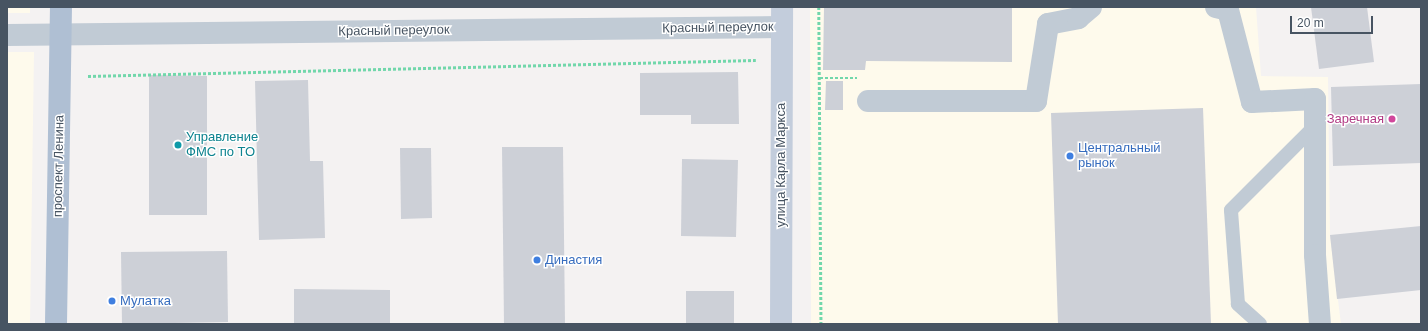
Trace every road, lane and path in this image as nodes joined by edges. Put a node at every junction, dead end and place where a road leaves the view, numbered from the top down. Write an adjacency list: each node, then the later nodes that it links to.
1 (61, 7): 7 (main road, проспект Ленина)
2 (819, 7): 14 (path)
3 (1091, 7): 10 (street)
4 (1216, 7): 11 (street)
5 (782, 17): 7 (street, Красный переулок); 13 (street, улица Карла Маркса)
6 (7, 35): 7 (street, Красный переулок)
7 (61, 35): 12 (main road, проспект Ленина)
8 (756, 59): 9 (path)
9 (88, 76)
10 (868, 101)
11 (1316, 124): 15 (lane); 16 (street)
12 (56, 324)
13 (781, 324)
14 (821, 324)
15 (1260, 324)
16 (1320, 324)

